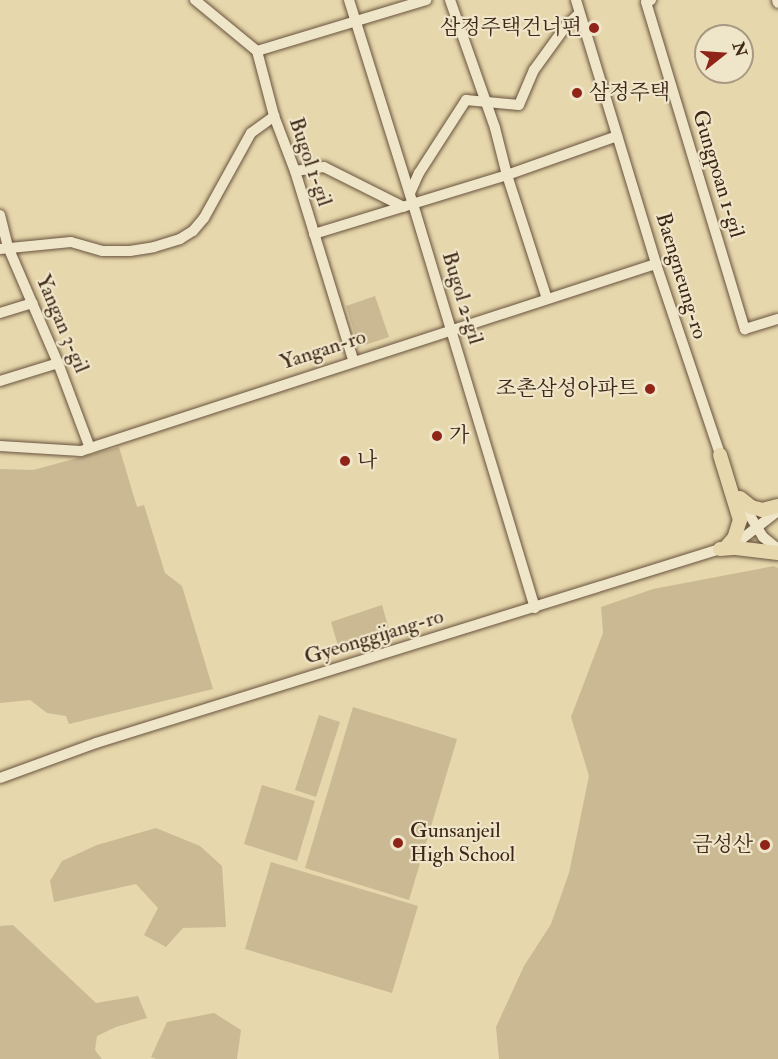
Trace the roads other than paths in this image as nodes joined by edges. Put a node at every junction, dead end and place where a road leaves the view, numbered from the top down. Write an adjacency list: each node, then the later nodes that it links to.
1 (195, 0): 9 (street)
2 (349, 0): 8 (street, Bugol 2-gil)
3 (426, 0): 8 (street)
4 (450, 0): 10 (street)
5 (576, 0): 7 (street, Baengneung-ro)
6 (651, 0): 23 (street, Gungpoan 1-gil)
7 (579, 14): 10 (street); 12 (street, Baengneung-ro)
8 (356, 22): 9 (street); 15 (street, Bugol 2-gil)
9 (257, 51): 11 (street, Bugol 1-gil)
10 (486, 103): 14 (street); 15 (street)
11 (274, 116): 13 (street, Bugol 1-gil); 18 (street)
12 (617, 136): 14 (street); 19 (street, Baengneung-ro)
13 (295, 171): 15 (street); 17 (street, Bugol 1-gil)
14 (507, 175): 15 (street); 20 (street)
15 (409, 201): 17 (street); 24 (street, Bugol 2-gil)
16 (0, 215): 18 (street, Yangan 3-gil)
17 (314, 234): 25 (street, Bugol 1-gil)
18 (4, 248): 21 (street, Yangan 3-gil)
19 (656, 264): 20 (street, Yangan-ro); 30 (street, Baengneung-ro)
20 (546, 300): 24 (street, Yangan-ro)
21 (32, 303): 22 (street); 26 (street, Yangan 3-gil)
22 (0, 314)
23 (778, 319)
24 (451, 330): 25 (street, Yangan-ro); 37 (street, Bugol 2-gil)
25 (353, 360): 29 (street, Yangan-ro)
26 (58, 363): 27 (street); 29 (street, Yangan 3-gil)
27 (0, 381)
28 (0, 446): 29 (street, Yangan-ro)
29 (90, 448)
30 (720, 455): 31 (street, Baengneung-ro); 35 (main road)
31 (740, 498): 32 (main road); 34 (street, Baengneung-ro)
32 (778, 506)
33 (778, 511): 34 (street, Gyeonggijang-ro)
34 (758, 528): 35 (street, Gyeonggijang-ro); 36 (street, Baengneung-ro)
35 (724, 548): 36 (main road); 37 (street, Gyeonggijang-ro)
36 (778, 551)
37 (534, 608): 38 (street, Gyeonggijang-ro)
38 (0, 778)

